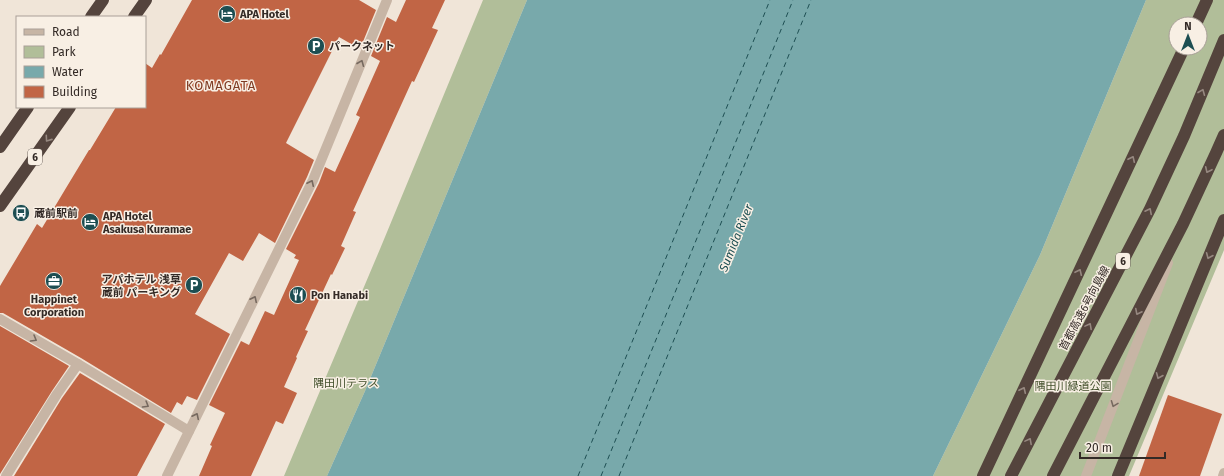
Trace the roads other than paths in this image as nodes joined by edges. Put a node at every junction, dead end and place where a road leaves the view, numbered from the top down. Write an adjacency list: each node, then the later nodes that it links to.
1 (103, 0): 5 (highway)
2 (146, 0): 6 (highway)
3 (387, 0): 19 (street, one-way to 3)
4 (1207, 0): 7 (highway)
5 (92, 16)
6 (135, 16)
7 (1200, 16)
8 (1224, 40): 24 (highway, 首都高速6号向島線 / 6, one-way to 8)
9 (1180, 56): 23 (highway, one-way to 9)
10 (27, 108): 13 (highway)
11 (69, 108): 14 (highway, 6, one-way to 14)
12 (1224, 134): 16 (highway, one-way to 16)
13 (0, 147)
14 (0, 206)
15 (1224, 220): 27 (highway, one-way to 27)
16 (1183, 224): 25 (highway, one-way to 25); 26 (street, one-way to 26)
17 (0, 319): 18 (street, one-way to 18)
18 (78, 364): 19 (street, one-way to 19); 21 (street)
19 (189, 431): 22 (street)
20 (1224, 473): 28 (street)
21 (6, 476)
22 (167, 476)
23 (983, 476)
24 (1011, 476)
25 (1053, 476)
26 (1086, 476)
27 (1118, 476)
28 (1223, 476)

